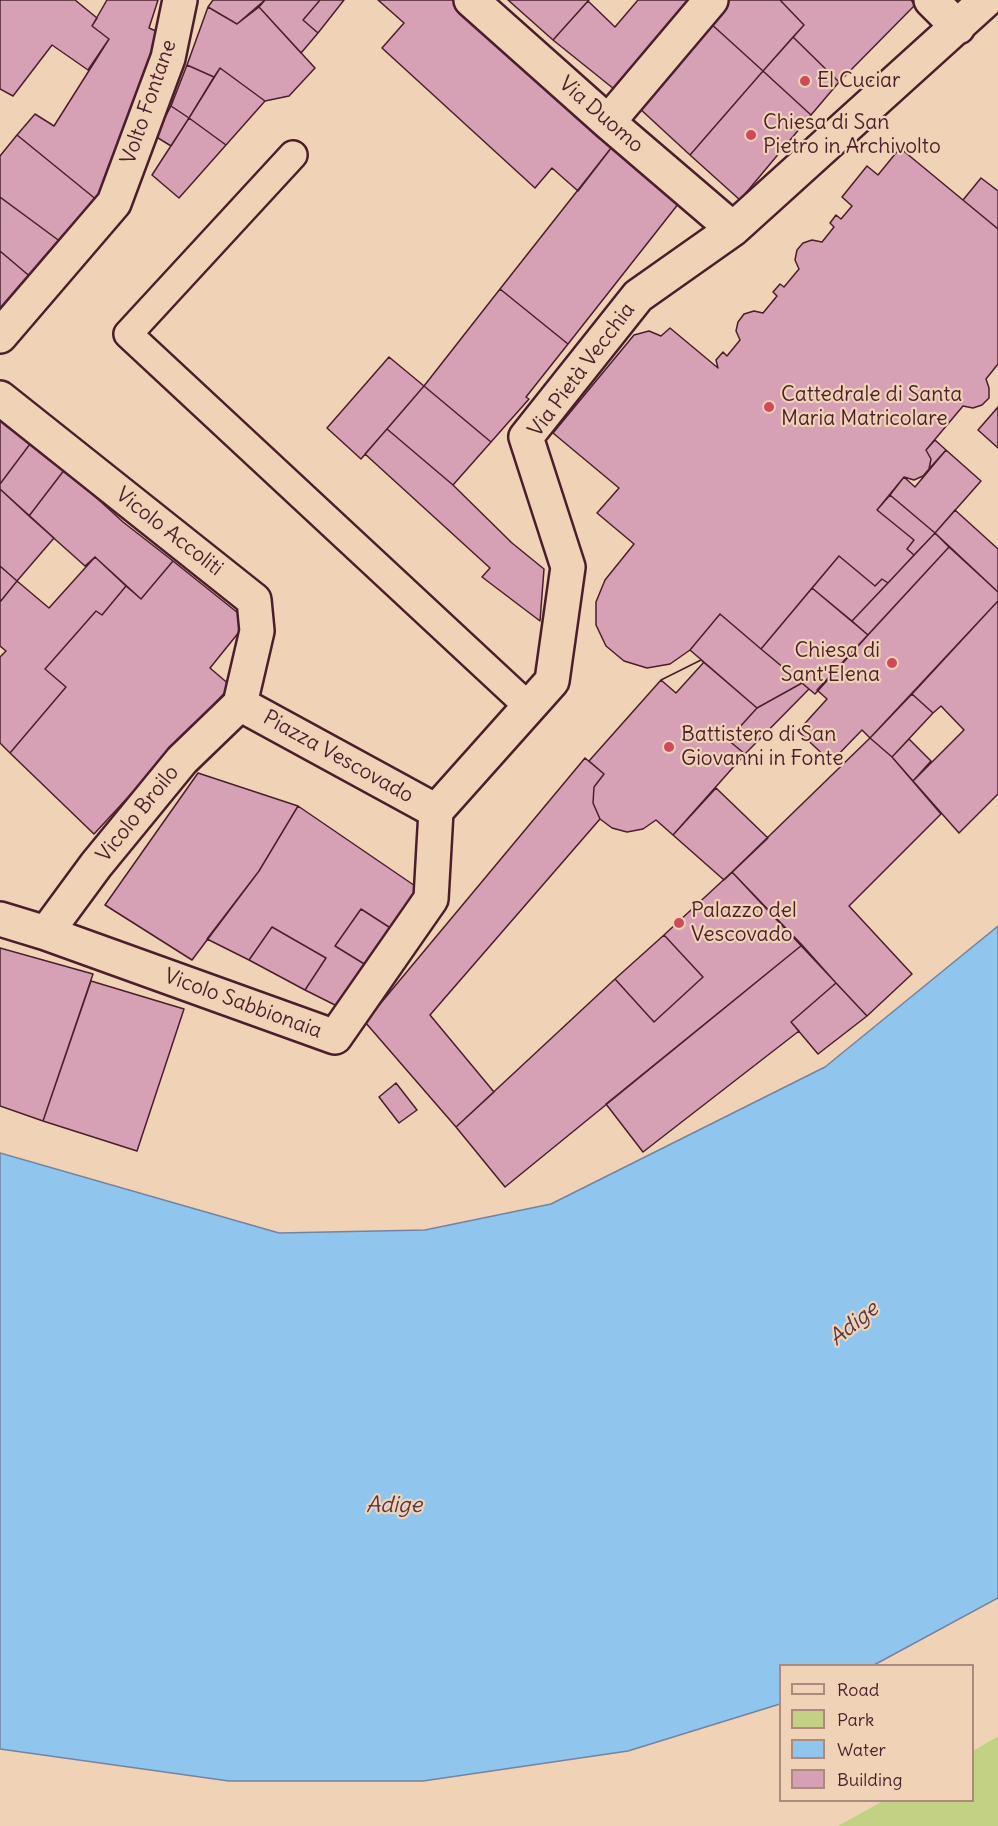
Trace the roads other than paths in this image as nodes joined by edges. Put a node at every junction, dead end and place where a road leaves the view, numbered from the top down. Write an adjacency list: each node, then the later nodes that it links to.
1 (180, 0): 10 (street, Volto Fontane)
2 (471, 0): 7 (street, Via Duomo)
3 (711, 0): 7 (street)
4 (931, 0): 6 (street)
5 (986, 0): 6 (street, Via Pietà Vecchia)
6 (958, 27): 9 (street, Via Pietà Vecchia)
7 (608, 122): 9 (street, Via Duomo)
8 (293, 155): 13 (lane)
9 (733, 229): 13 (street, Via Pietà Vecchia)
10 (0, 336)
11 (0, 398): 12 (street, Vicolo Accoliti)
12 (240, 704): 14 (street, Piazza Vescovado); 16 (street, Vicolo Broilo)
13 (529, 707): 14 (street, Via Pietà Vecchia)
14 (436, 811): 16 (street, Vicolo Sabbionaia)
15 (0, 919): 16 (street)
16 (46, 933)

